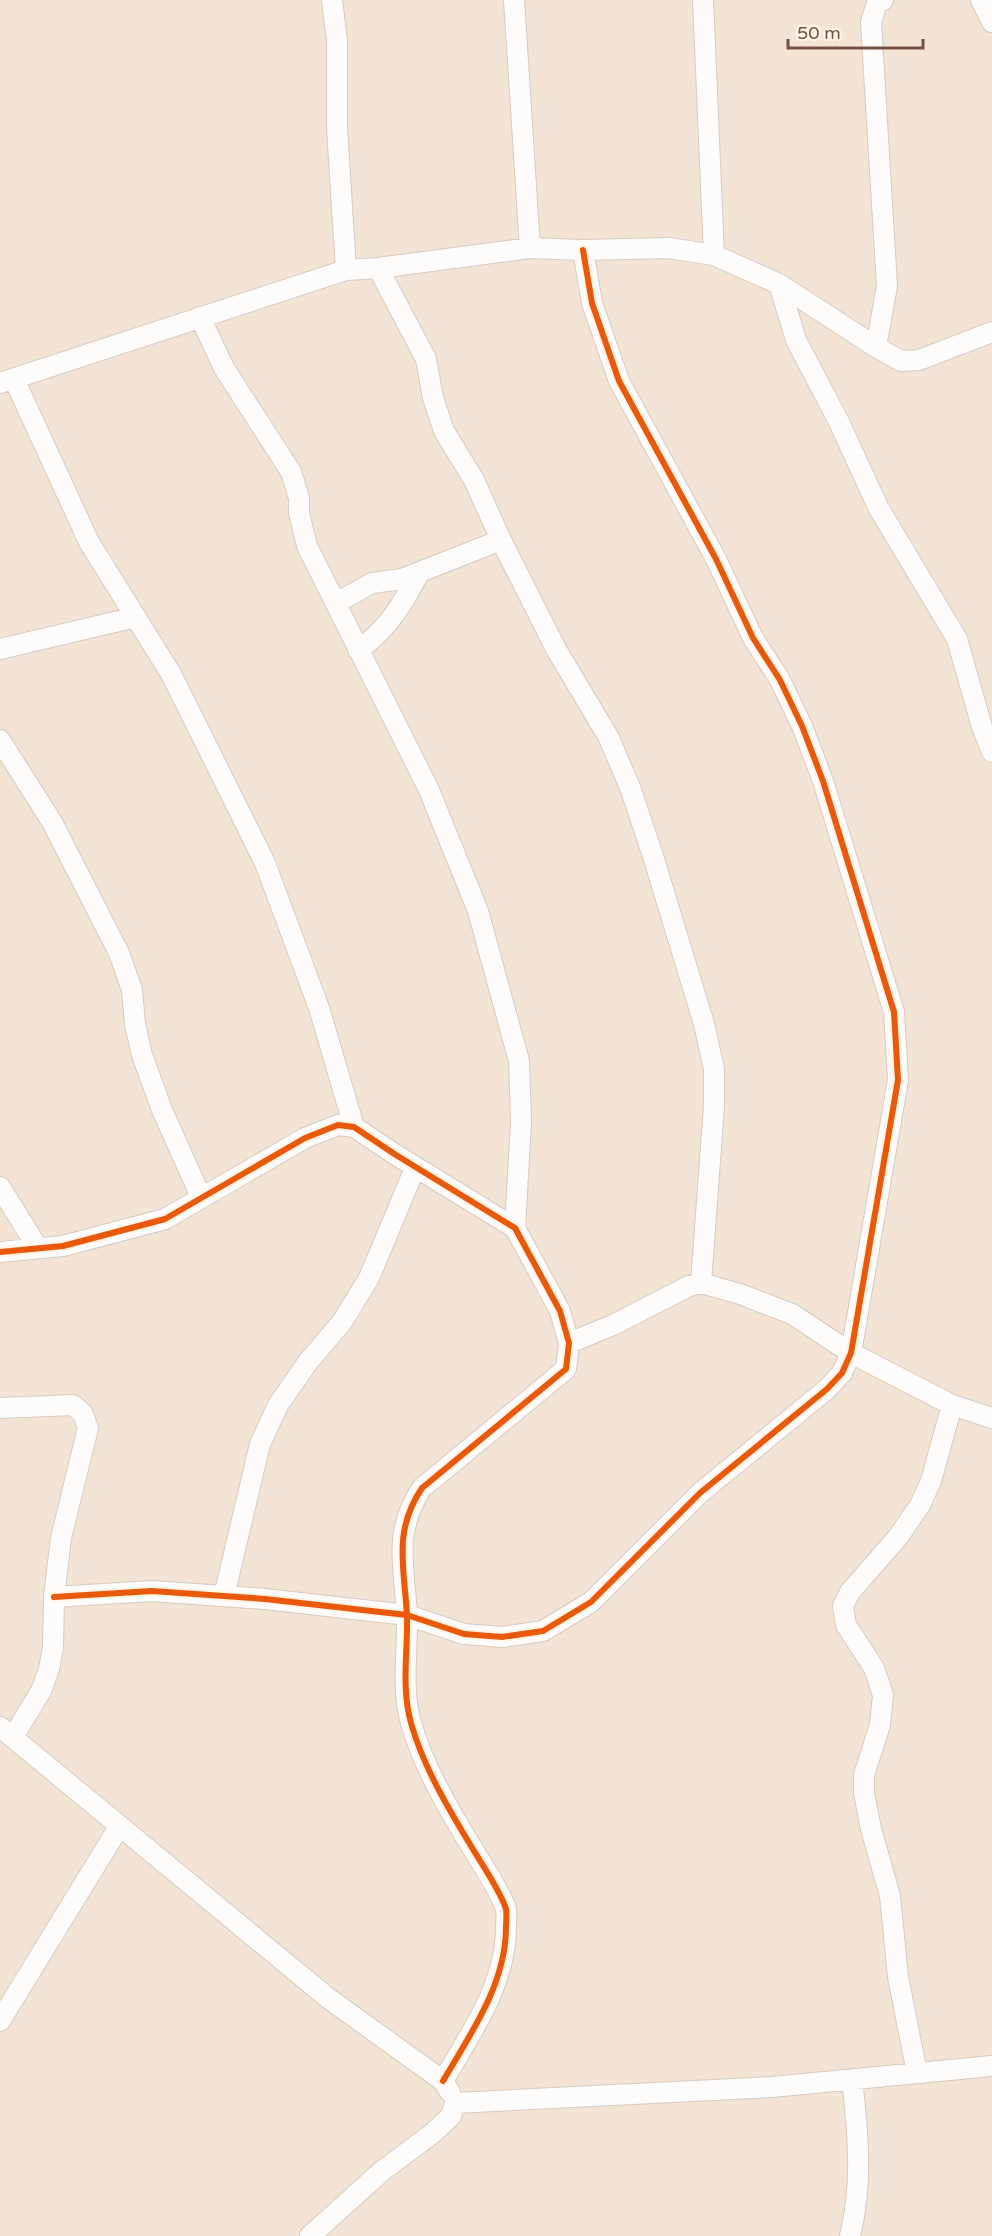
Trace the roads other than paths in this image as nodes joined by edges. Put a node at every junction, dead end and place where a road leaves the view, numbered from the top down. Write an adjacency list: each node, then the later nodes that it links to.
1 (332, 0): 11 (street)
2 (514, 0): 7 (street)
3 (703, 0): 9 (street)
4 (883, 0): 15 (street)
5 (981, 0): 6 (street)
6 (992, 22)
7 (530, 248): 8 (street); 10 (street)
8 (583, 250): 9 (street); 34 (street)
9 (714, 255): 12 (street)
10 (378, 268): 11 (street); 17 (street)
11 (346, 270): 13 (street)
12 (778, 284): 15 (street); 24 (street)
13 (200, 317): 16 (street); 19 (street)
14 (992, 332): 15 (street)
15 (876, 347)
16 (7, 381): 20 (street)
17 (501, 540): 18 (street); 32 (street)
18 (419, 573): 19 (street); 22 (street)
19 (336, 603): 22 (street)
20 (136, 616): 21 (street); 25 (street)
21 (0, 649)
22 (358, 650): 29 (street)
23 (0, 740): 28 (street)
24 (992, 752)
25 (354, 1127): 26 (street); 28 (street)
26 (416, 1168): 29 (street); 38 (street)
27 (0, 1187): 30 (street)
28 (201, 1197): 30 (street)
29 (514, 1228): 33 (street)
30 (38, 1248): 31 (street)
31 (0, 1252)
32 (701, 1283): 33 (street); 34 (street)
33 (570, 1342): 40 (street)
34 (850, 1353): 35 (street); 40 (street)
35 (952, 1405): 37 (street); 45 (street)
36 (0, 1408): 39 (street)
37 (992, 1418)
38 (224, 1596): 39 (street); 40 (street)
39 (54, 1597): 41 (street)
40 (407, 1616): 47 (street)
41 (6, 1732): 42 (street)
42 (119, 1827): 43 (street); 47 (street)
43 (0, 2021)
44 (992, 2066): 45 (street)
45 (916, 2073): 46 (street)
46 (852, 2079): 48 (street); 50 (street)
47 (443, 2081): 48 (street)
48 (455, 2103): 49 (street)
49 (310, 2236)
50 (850, 2236)

